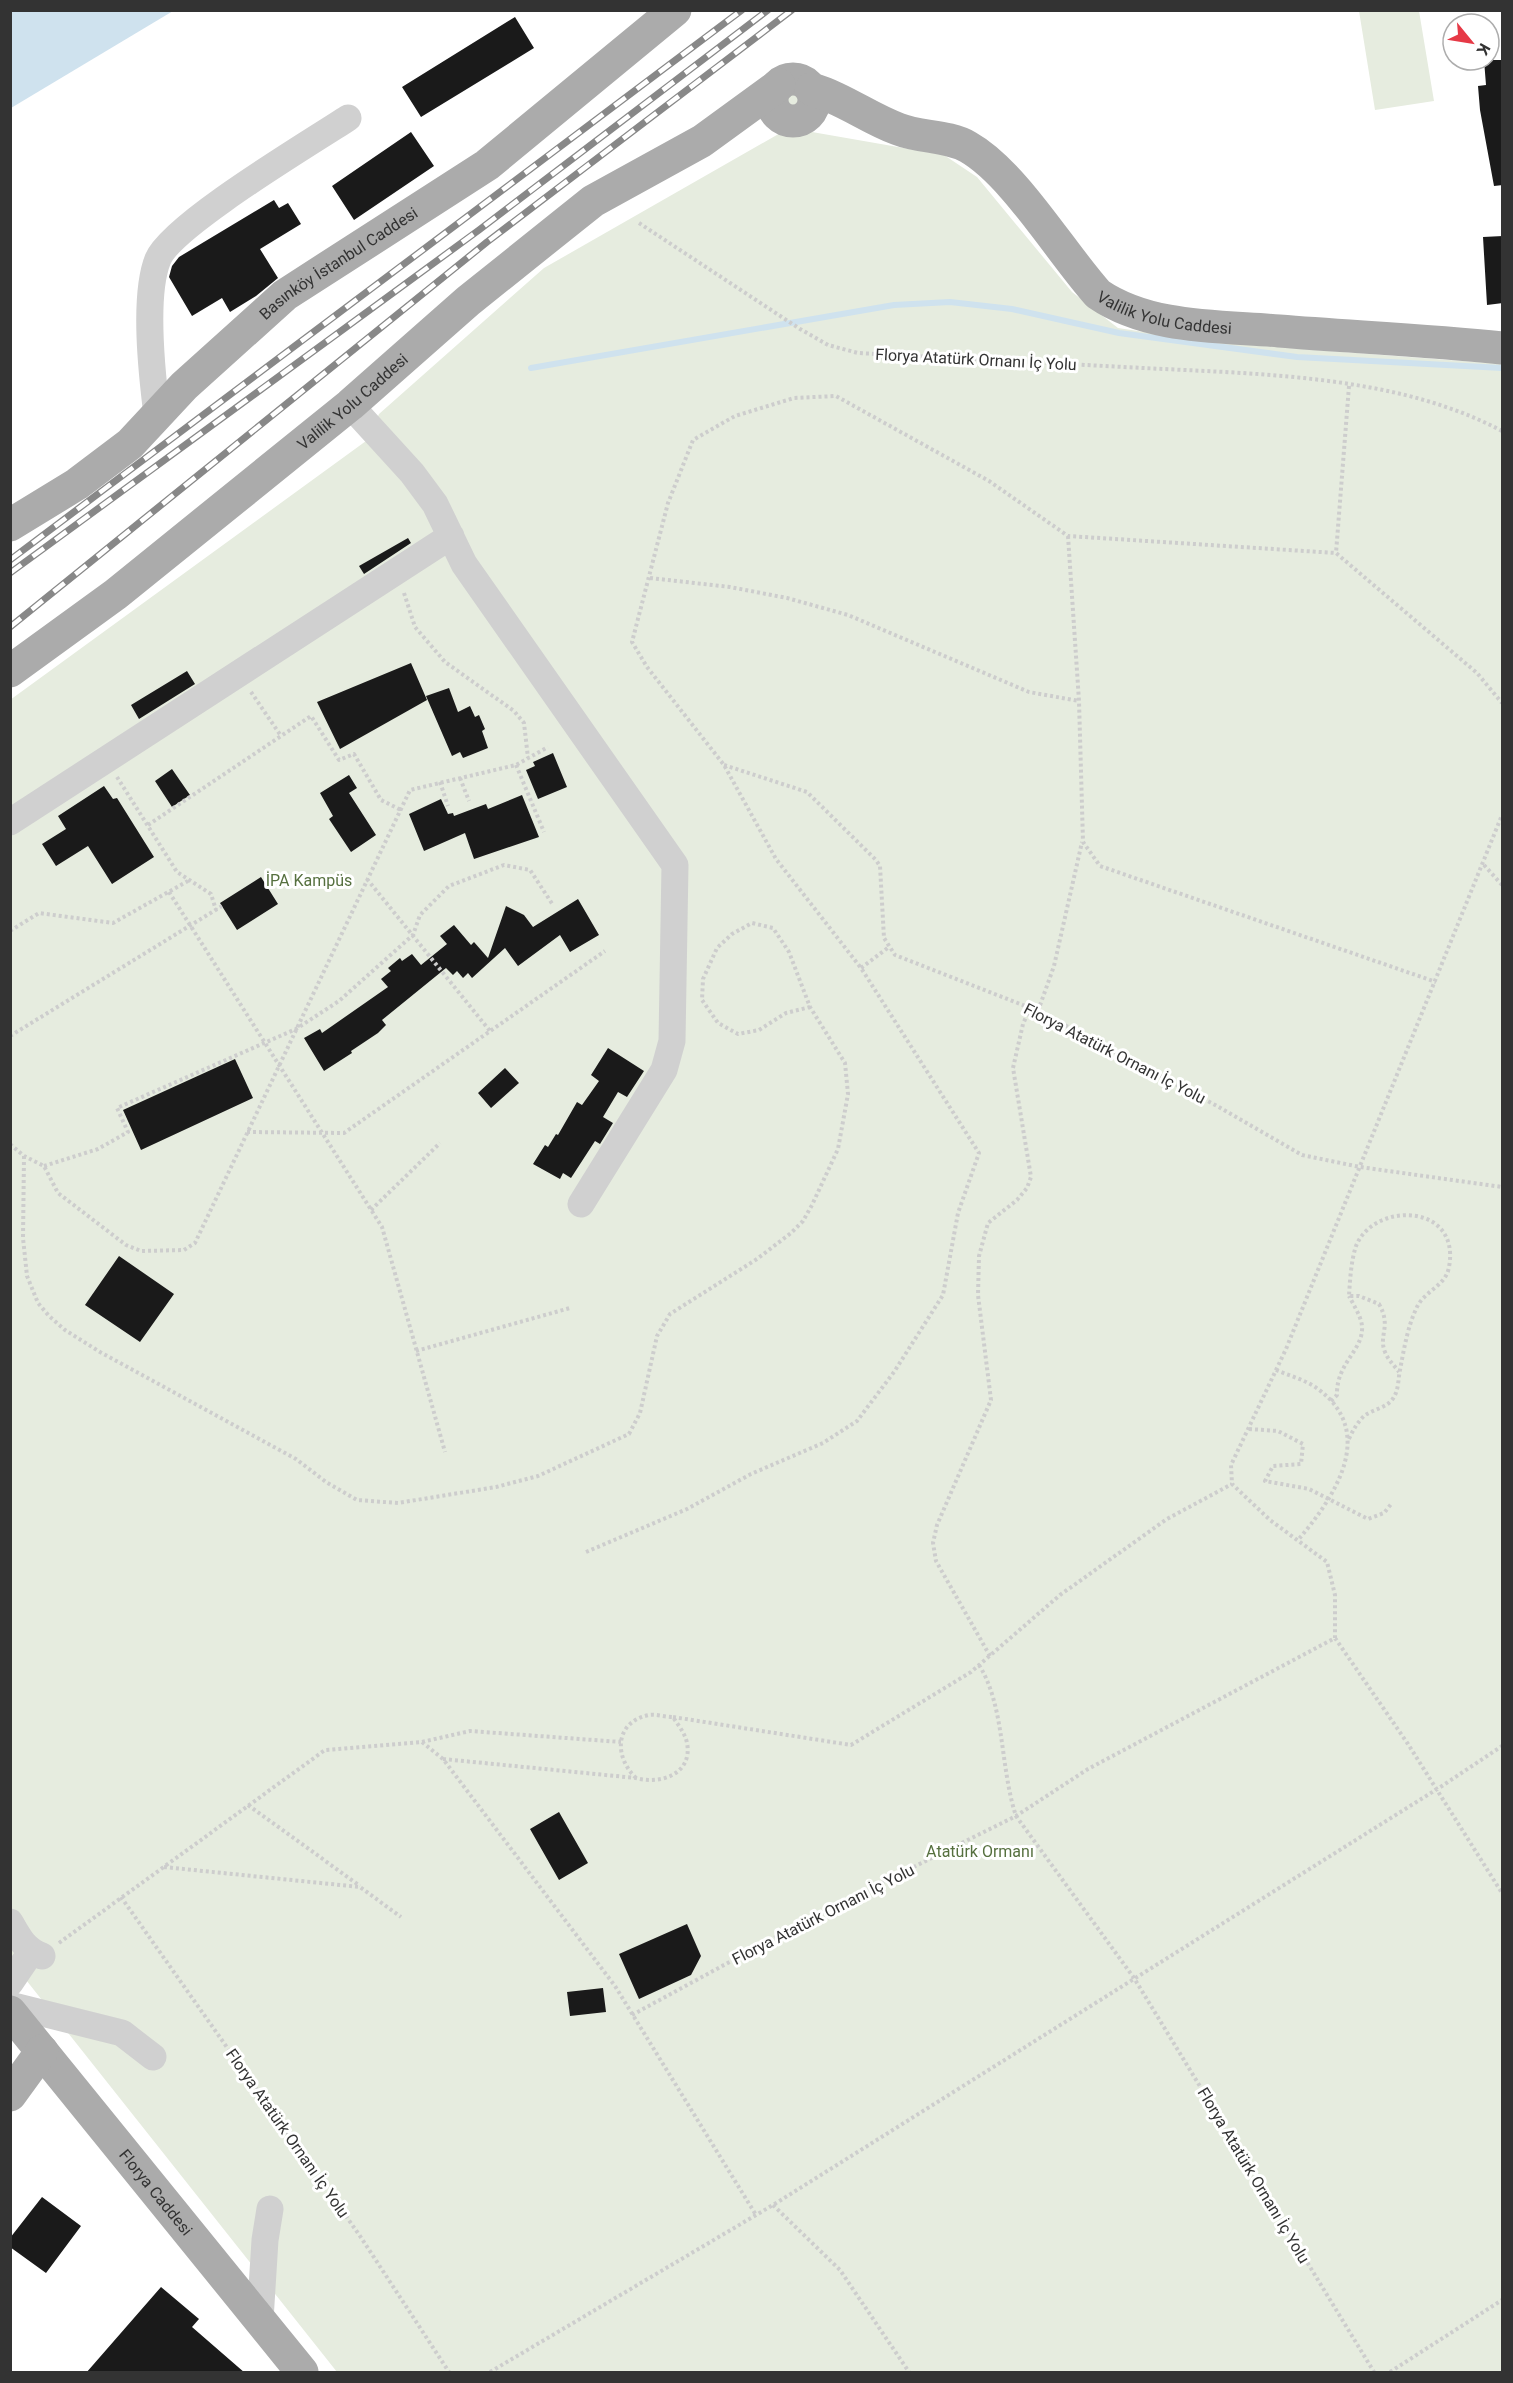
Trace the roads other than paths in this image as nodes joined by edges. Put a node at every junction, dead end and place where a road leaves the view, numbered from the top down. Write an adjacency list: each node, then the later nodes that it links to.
1 (675, 10): 7 (main road, Basınköy İstanbul Caddesi)
2 (799, 109): 4 (main road, Valilik Yolu Caddesi); 4 (main road); 5 (main road, Valilik Yolu Caddesi)
3 (348, 118): 7 (street)
4 (702, 141): 6 (main road, Valilik Yolu Caddesi)
5 (1503, 348)
6 (350, 405): 9 (street); 10 (main road, Valilik Yolu Caddesi)
7 (157, 415): 8 (main road, Basınköy İstanbul Caddesi)
8 (10, 525)
9 (451, 536): 11 (street); 12 (street)
10 (10, 671)
11 (10, 822)
12 (581, 1204)
13 (10, 1922): 14 (street)
14 (10, 1983)
15 (10, 2005): 18 (street)
16 (10, 2012): 17 (main road, Florya Caddesi)
17 (42, 2051): 19 (main road); 21 (main road, Florya Caddesi)
18 (153, 2057)
19 (11, 2099)
20 (270, 2209): 21 (street)
21 (260, 2320): 22 (main road, Florya Caddesi)
22 (302, 2373)

